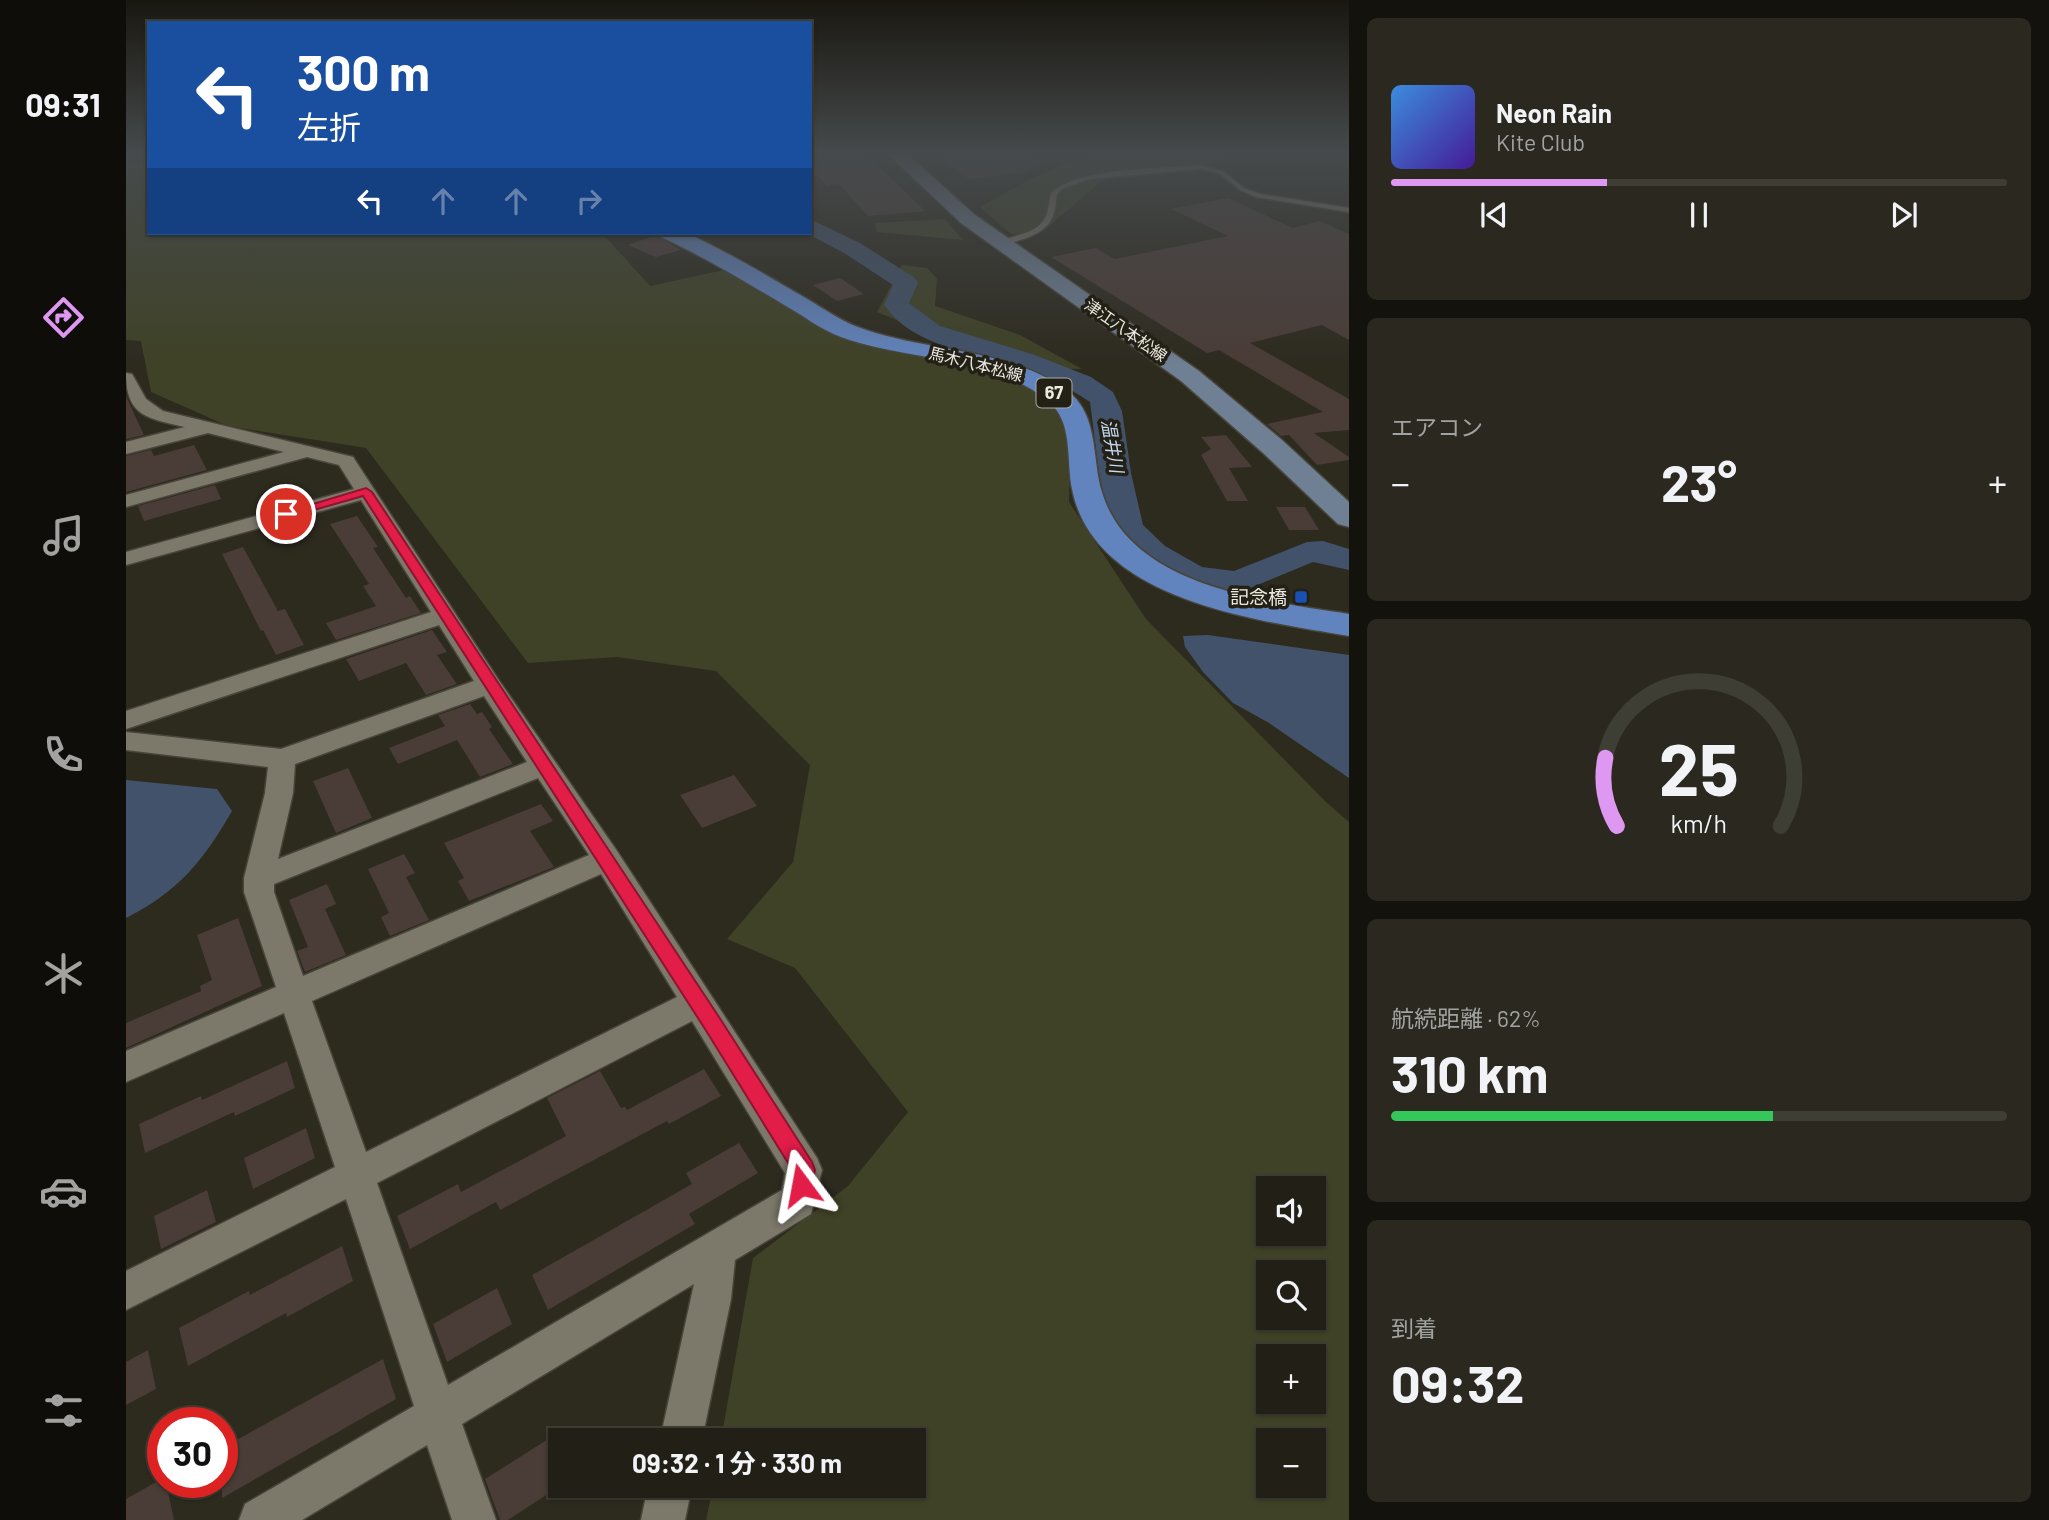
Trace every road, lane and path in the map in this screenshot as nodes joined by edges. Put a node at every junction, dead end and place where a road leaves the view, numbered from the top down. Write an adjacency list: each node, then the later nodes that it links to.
1 (973, 223): 4 (main road, 津江八本松線)
2 (1046, 223): 4 (lane)
3 (673, 235): 14 (main road, 馬木八本松線 / 67)
4 (1000, 243): 11 (main road, 津江八本松線)
5 (130, 395): 6 (street)
6 (207, 427): 7 (street); 8 (street)
7 (126, 448)
8 (306, 452): 9 (street); 10 (street)
9 (366, 492): 12 (street); 13 (street)
10 (126, 501)
11 (1349, 518)
12 (126, 559)
13 (445, 615): 15 (street); 16 (street)
14 (1349, 625)
15 (489, 685): 18 (street); 19 (street)
16 (126, 720)
17 (126, 741): 18 (street)
18 (282, 759): 21 (street)
19 (542, 766): 20 (street); 21 (street)
20 (607, 859): 22 (street); 23 (street)
21 (259, 878): 22 (street)
22 (294, 994): 24 (street); 25 (street)
23 (699, 1002): 25 (street); 26 (street)
24 (126, 1067)
25 (355, 1175): 27 (street); 28 (street)
26 (717, 1250): 28 (street); 29 (street)
27 (126, 1291)
28 (437, 1413): 31 (street); 32 (street)
29 (684, 1428)
30 (668, 1498): 33 (street)
31 (261, 1520)
32 (474, 1520)
33 (663, 1520)

